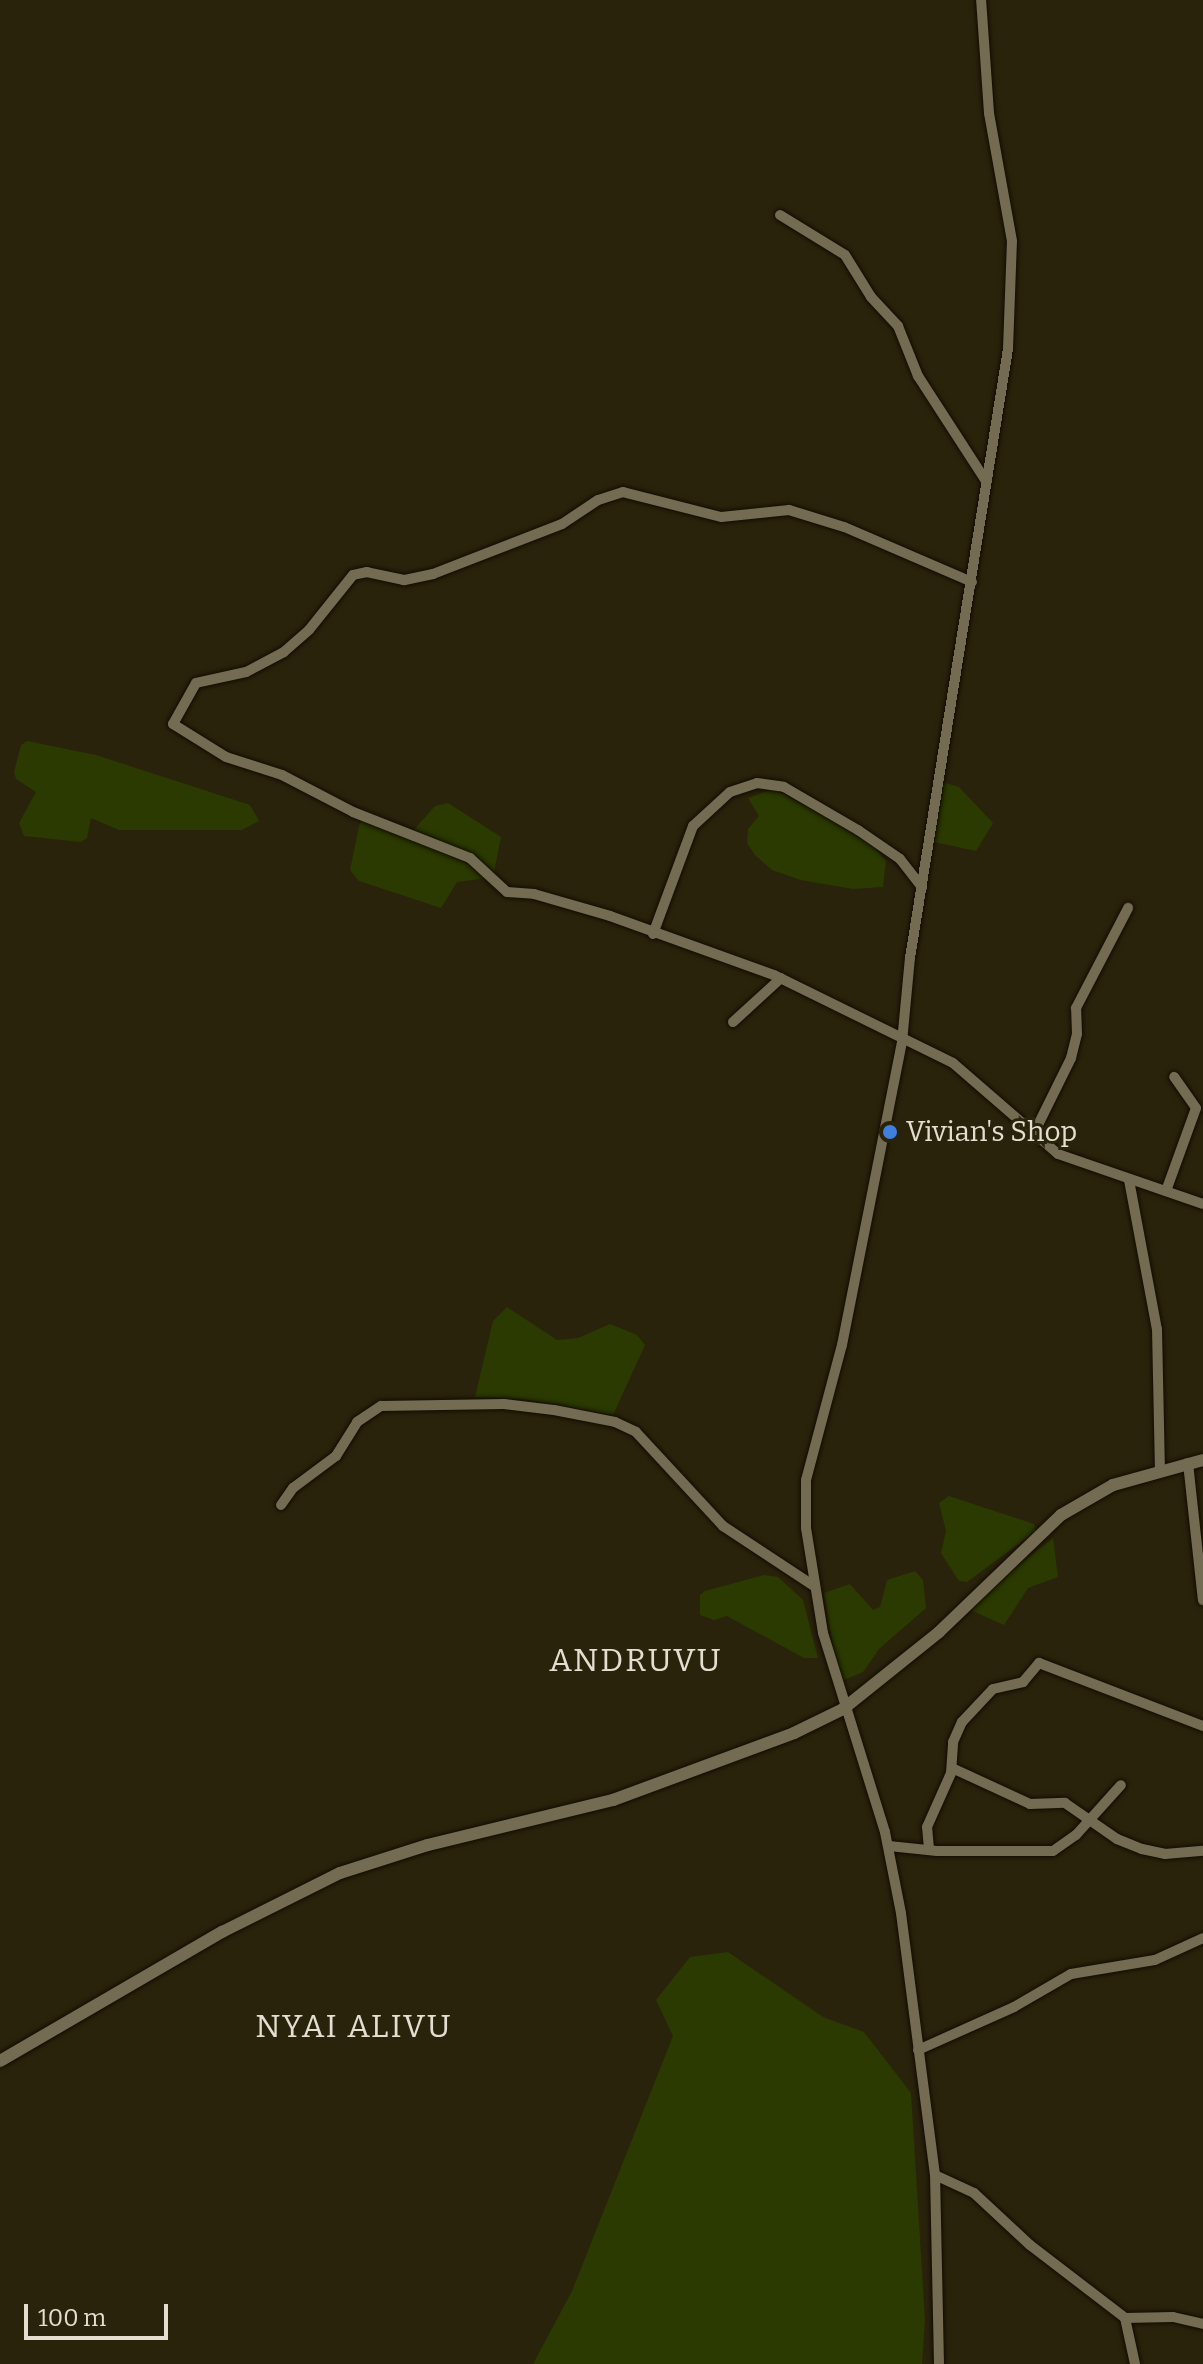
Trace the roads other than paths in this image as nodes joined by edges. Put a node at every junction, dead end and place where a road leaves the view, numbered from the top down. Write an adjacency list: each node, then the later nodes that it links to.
1 (981, 0): 3 (street)
2 (780, 215): 3 (street)
3 (986, 481): 4 (street)
4 (972, 582): 5 (street); 7 (street)
5 (922, 887): 7 (street); 10 (street)
6 (1128, 908): 12 (street)
7 (653, 934): 8 (street)
8 (781, 978): 9 (street); 10 (street)
9 (733, 1022)
10 (902, 1042): 12 (street); 20 (street)
11 (1174, 1077): 14 (street)
12 (1034, 1133): 13 (street)
13 (1129, 1180): 14 (street); 18 (street)
14 (1166, 1191): 15 (street)
15 (1203, 1204)
16 (1203, 1460): 17 (street)
17 (1188, 1463): 18 (street); 21 (street)
18 (1160, 1469): 22 (street)
19 (281, 1505): 20 (street)
20 (814, 1586): 22 (street)
21 (1203, 1600)
22 (843, 1709): 27 (street); 32 (street)
23 (1203, 1726): 24 (street)
24 (952, 1768): 26 (street); 28 (street)
25 (1121, 1785): 26 (street)
26 (1087, 1820): 28 (street); 29 (street)
27 (889, 1846): 28 (street); 31 (street)
28 (929, 1849)
29 (1203, 1851)
30 (1203, 1938): 31 (street)
31 (918, 2050): 33 (street)
32 (0, 2061)
33 (935, 2175): 34 (street); 36 (street)
34 (1125, 2318): 35 (street); 37 (street)
35 (1203, 2324)
36 (939, 2364)
37 (1135, 2364)

